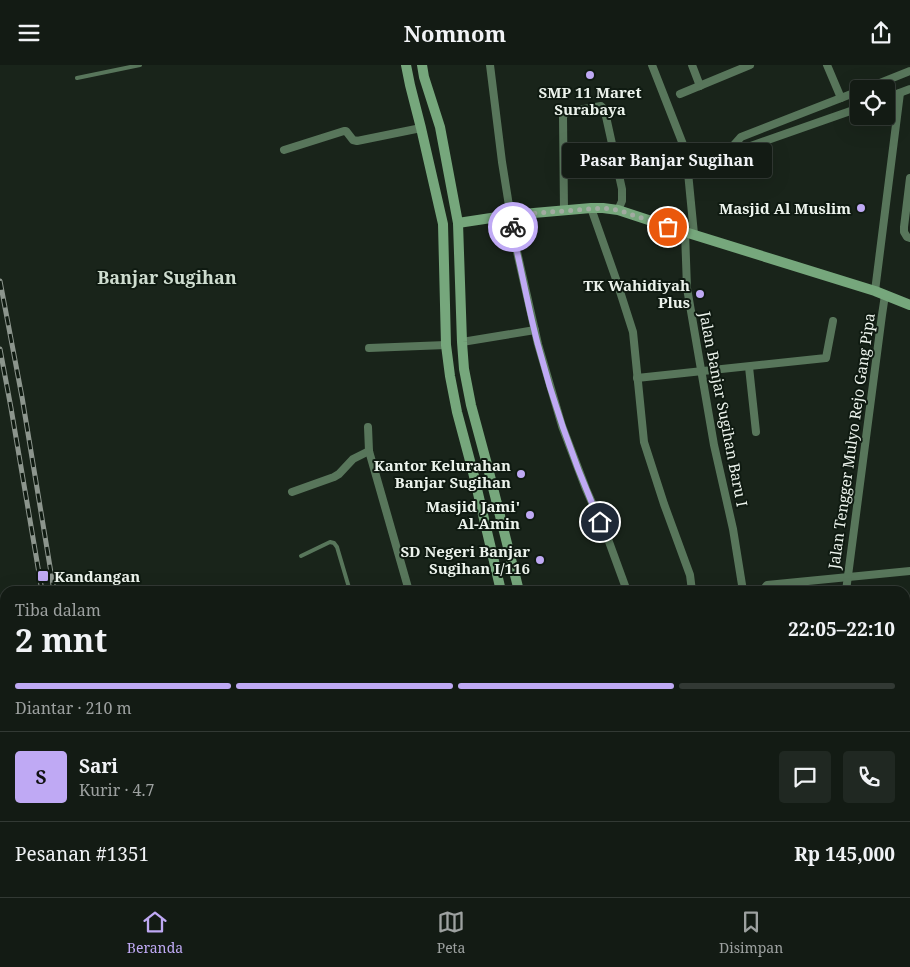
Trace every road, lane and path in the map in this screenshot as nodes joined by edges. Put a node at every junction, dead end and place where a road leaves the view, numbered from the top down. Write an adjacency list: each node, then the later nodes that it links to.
1 (140, 65): 13 (lane)
2 (406, 65): 25 (main road)
3 (422, 65): 34 (main road)
4 (490, 65): 33 (street)
5 (652, 65): 28 (street, Jalan Banjar Sugihan Baru I)
6 (692, 65): 15 (street)
7 (724, 65): 12 (street)
8 (750, 65): 12 (street)
9 (827, 65): 21 (street)
10 (904, 65): 11 (street)
11 (906, 72): 14 (street)
12 (728, 74): 15 (street)
13 (77, 78)
14 (887, 80)
15 (700, 86): 18 (street)
16 (910, 89): 17 (street)
17 (900, 93): 20 (street); 37 (street)
18 (680, 94)
19 (850, 94): 21 (street)
20 (895, 95)
21 (841, 98): 22 (street)
22 (807, 111): 24 (street); 26 (street)
23 (850, 111): 24 (street)
24 (812, 125): 26 (street)
25 (421, 128): 27 (street); 43 (main road)
26 (734, 146): 28 (street)
27 (284, 150)
28 (686, 152): 35 (street, Jalan Banjar Sugihan Baru I)
29 (910, 178): 36 (street)
30 (591, 208): 31 (main road); 32 (main road); 47 (street)
31 (618, 210): 32 (street); 35 (main road)
32 (564, 211): 33 (main road)
33 (511, 215): 34 (main road); 41 (street)
34 (458, 223): 42 (main road)
35 (689, 233): 37 (main road); 46 (street, Jalan Banjar Sugihan Baru I)
36 (908, 237)
37 (875, 291): 38 (main road)
38 (885, 295): 39 (main road); 56 (street, Jalan Tengger Mulyo Rejo Gang Pipa)
39 (910, 305)
40 (833, 321): 45 (street)
41 (535, 330): 42 (street); 61 (street)
42 (462, 343): 51 (main road)
43 (446, 345): 44 (street); 52 (main road)
44 (369, 348)
45 (749, 367): 46 (street); 49 (street)
46 (702, 371): 47 (street); 63 (street, Jalan Banjar Sugihan Baru I)
47 (637, 379): 62 (street)
48 (368, 427): 50 (street)
49 (756, 432)
50 (369, 451): 53 (street); 58 (street)
51 (488, 468): 52 (main road); 60 (main road)
52 (473, 472): 59 (main road)
53 (292, 492)
54 (301, 556): 57 (lane)
55 (910, 571): 56 (street)
56 (847, 577): 64 (street); 65 (street, Jalan Tengger Mulyo Rejo Gang Pipa)
57 (349, 586)
58 (408, 586)
59 (500, 586)
60 (518, 586)
61 (625, 586)
62 (691, 586)
63 (741, 586)
64 (766, 586)
65 (846, 586)

